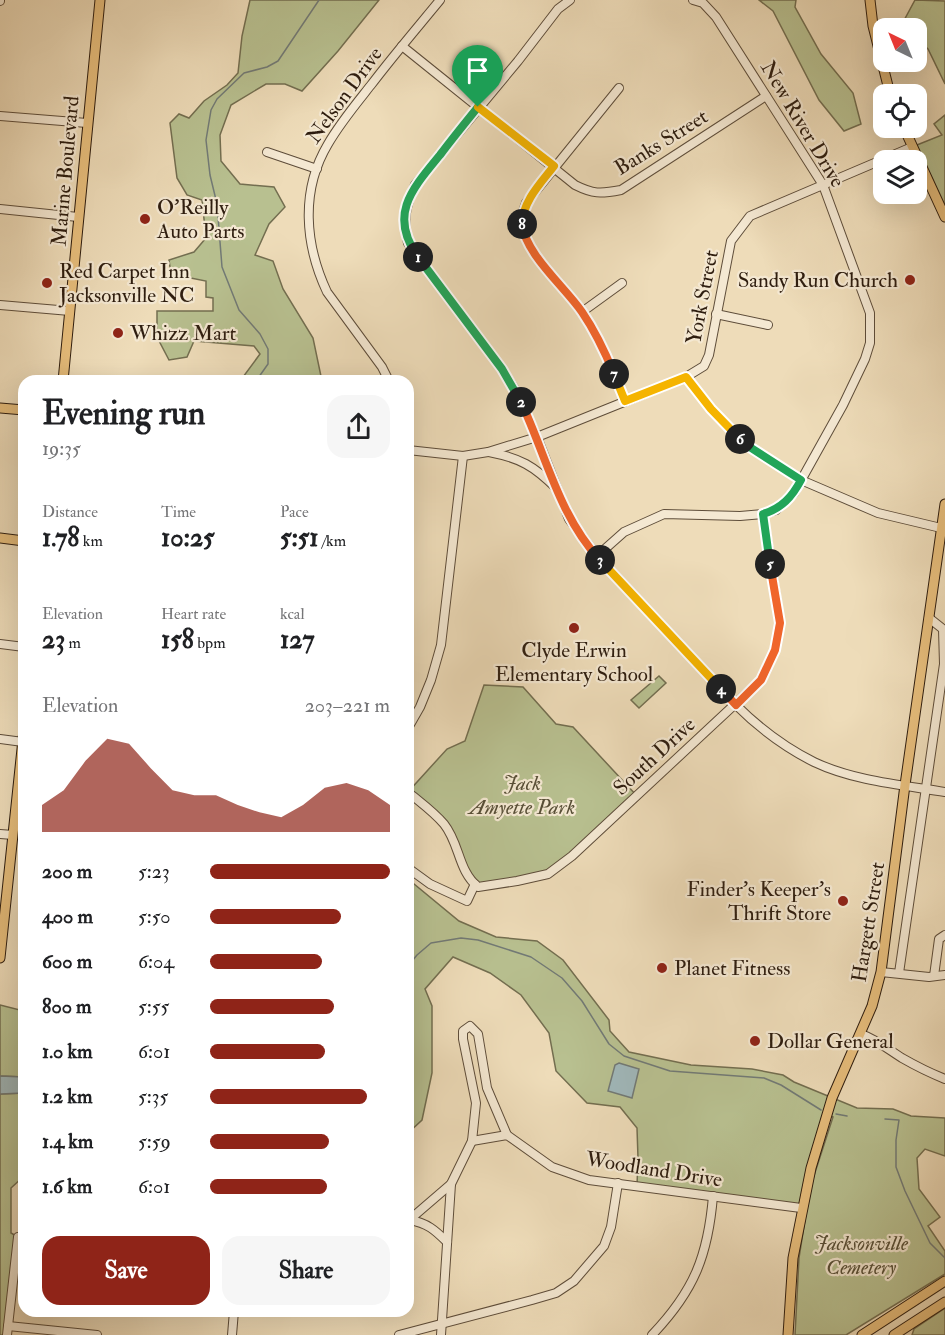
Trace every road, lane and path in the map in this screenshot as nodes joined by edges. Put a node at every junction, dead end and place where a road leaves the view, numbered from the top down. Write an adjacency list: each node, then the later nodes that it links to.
1 (100, 0): 12 (main road, Marine Boulevard)
2 (440, 0): 6 (street, Nelson Drive)
3 (570, 0): 10 (street)
4 (693, 0): 9 (street, New River Drive)
5 (870, 0): 7 (main road)
6 (402, 46): 10 (street, Banks Street); 17 (street, Nelson Drive)
7 (888, 84)
8 (619, 88): 16 (street)
9 (766, 96): 16 (street, Banks Street); 18 (street, New River Drive)
10 (478, 107): 16 (street, Banks Street); 34 (street)
11 (0, 116): 12 (street)
12 (87, 123): 20 (main road, Marine Boulevard)
13 (908, 138): 14 (main road)
14 (912, 147): 18 (street, York Street); 21 (main road)
15 (267, 152): 17 (street)
16 (554, 166): 25 (street)
17 (317, 169): 29 (street, Nelson Drive)
18 (823, 185): 26 (street, York Street); 38 (street, New River Drive)
19 (0, 209): 20 (street)
20 (78, 217): 24 (main road, Marine Boulevard)
21 (945, 217)
22 (622, 283): 25 (street)
23 (0, 305): 24 (street)
24 (70, 311): 28 (main road, Marine Boulevard)
25 (582, 312): 31 (street)
26 (716, 314): 27 (street); 30 (street, York Street)
27 (768, 325)
28 (64, 375)
29 (386, 375)
30 (686, 377): 31 (street, York Street); 38 (street)
31 (625, 401): 34 (street, York Street)
32 (0, 408): 33 (main road)
33 (18, 410)
34 (537, 437): 36 (street, York Street); 39 (street)
35 (414, 451): 37 (street)
36 (488, 452): 37 (street); 39 (street)
37 (463, 456): 51 (street)
38 (801, 480): 41 (street, New River Drive); 42 (street)
39 (558, 491): 45 (street)
40 (945, 504): 42 (main road, Hargett Street)
41 (763, 514): 45 (street); 50 (street, South Drive)
42 (941, 528): 46 (main road, Hargett Street)
43 (0, 538): 44 (main road)
44 (18, 540)
45 (597, 556): 50 (street)
46 (929, 618): 47 (street); 54 (main road, Hargett Street)
47 (944, 638): 56 (street)
48 (0, 644): 49 (street)
49 (18, 646)
50 (736, 705): 54 (street); 62 (street, South Drive)
51 (414, 718)
52 (0, 739): 53 (street)
53 (18, 741)
54 (905, 785): 56 (street); 66 (main road, Hargett Street)
55 (18, 788): 60 (main road)
56 (926, 789): 57 (street); 67 (street)
57 (945, 792)
58 (414, 797): 62 (street)
59 (0, 834): 60 (street)
60 (13, 835): 63 (main road)
61 (414, 872): 62 (street)
62 (476, 885)
63 (1, 930): 65 (main road)
64 (945, 935): 69 (street)
65 (0, 958)
66 (881, 972): 67 (street); 70 (main road, Hargett Street)
67 (899, 974): 69 (street)
68 (945, 975): 69 (street)
69 (934, 976)
70 (861, 1034): 71 (street); 77 (main road, Hargett Street)
71 (945, 1079)
72 (507, 1135): 73 (street); 73 (street); 74 (street, Woodland Drive)
73 (472, 1141): 75 (street)
74 (618, 1183): 76 (street, Woodland Drive); 85 (street)
75 (451, 1184): 78 (street); 80 (street)
76 (713, 1196): 77 (street, Woodland Drive); 95 (street)
77 (801, 1208): 89 (main road, Hargett Street)
78 (414, 1216)
79 (414, 1221): 80 (street)
80 (447, 1242): 85 (street)
81 (18, 1258): 87 (street)
82 (945, 1281): 88 (main road)
83 (945, 1302): 86 (main road)
84 (234, 1317): 92 (street)
85 (441, 1324): 93 (street); 94 (street)
86 (910, 1325): 96 (main road); 97 (main road)
87 (8, 1326): 90 (street); 91 (street)
88 (869, 1333)
89 (789, 1334)
90 (7, 1335)
91 (97, 1335)
92 (232, 1335)
93 (399, 1335)
94 (441, 1335)
95 (652, 1335)
96 (894, 1335)
97 (908, 1335)

